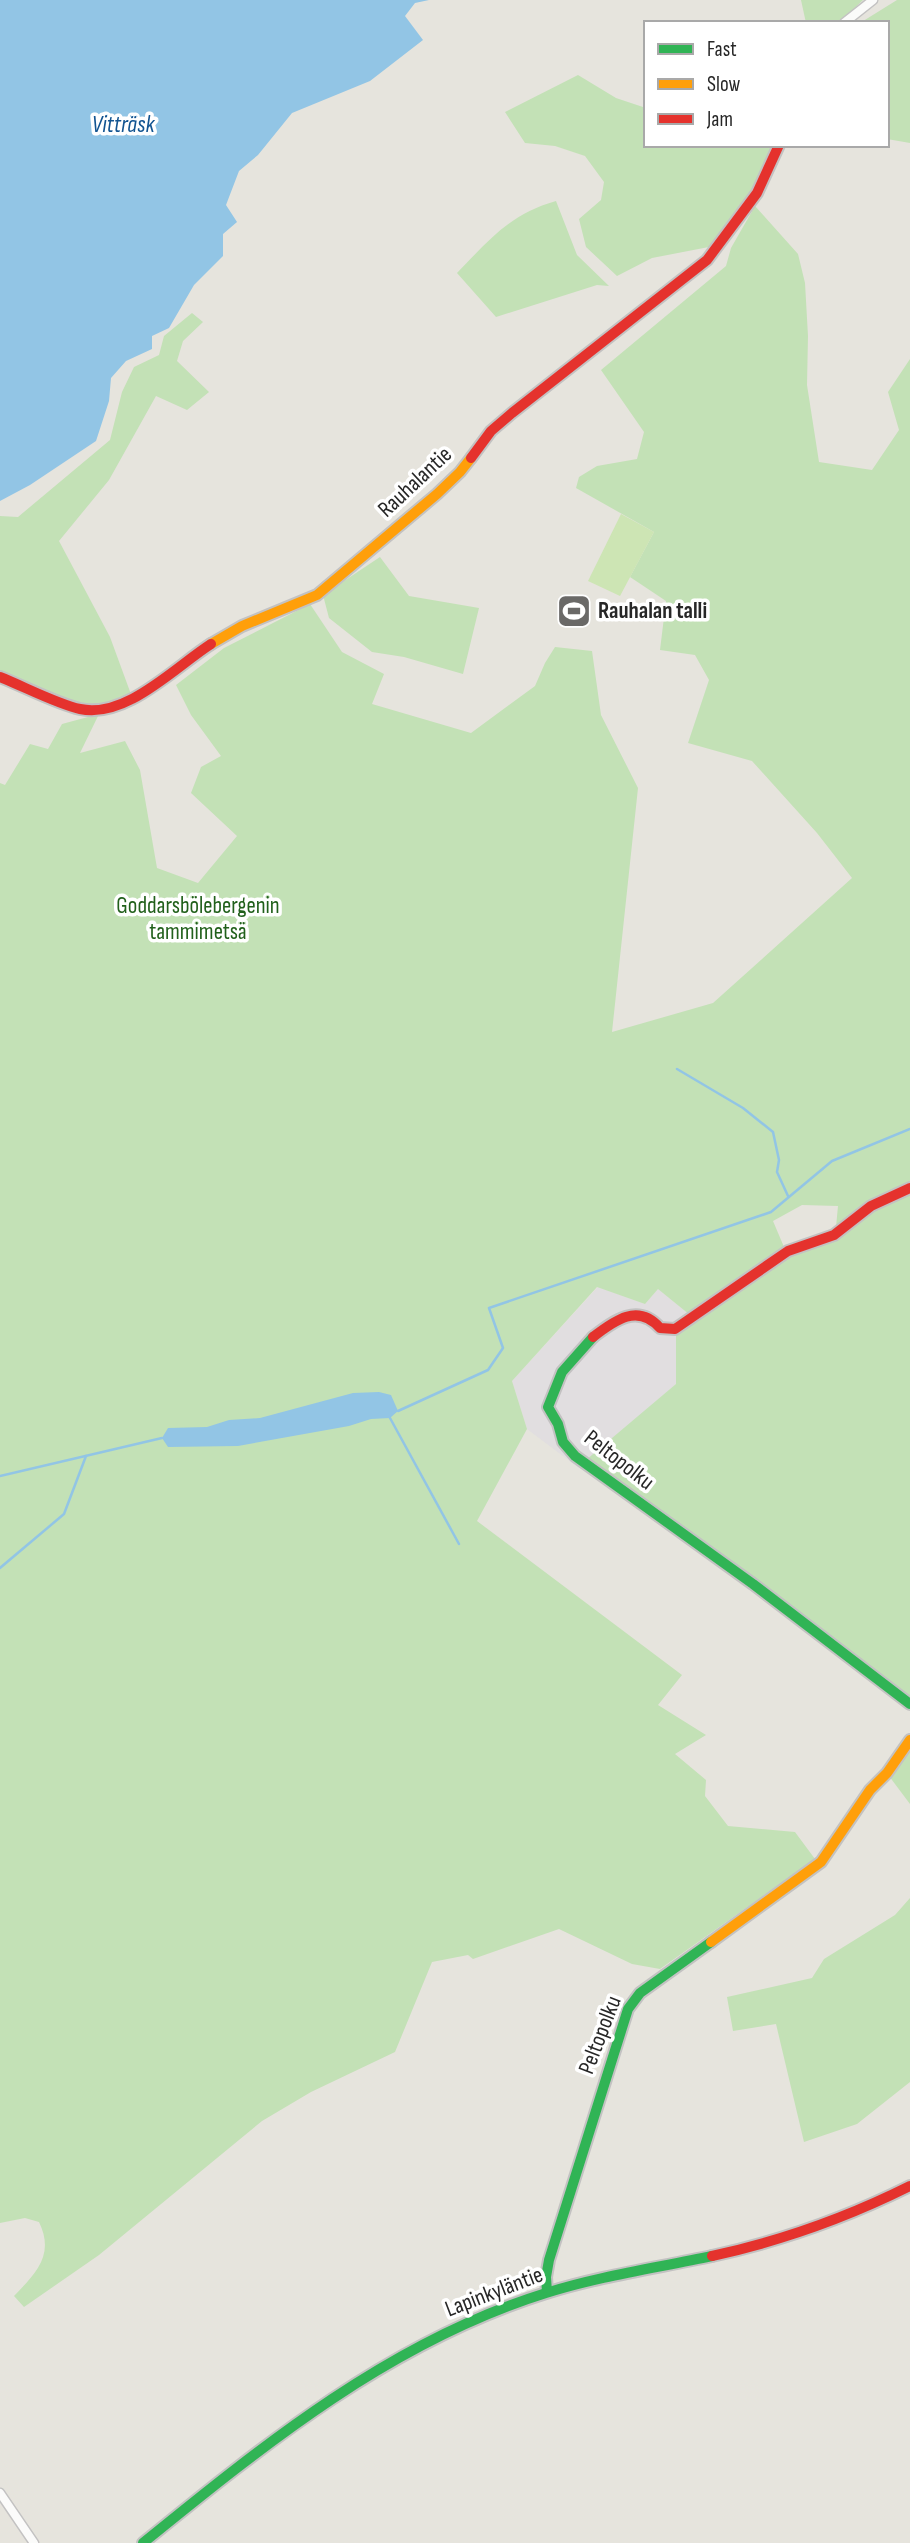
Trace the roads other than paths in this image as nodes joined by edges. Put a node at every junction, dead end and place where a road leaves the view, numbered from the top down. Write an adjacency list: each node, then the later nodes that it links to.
1 (873, 0): 2 (street)
2 (847, 21)
3 (778, 147): 4 (street, Rauhalantie)
4 (0, 677)
5 (910, 1188): 6 (street, Peltopolku)
6 (910, 1704)
7 (910, 1740): 9 (street, Peltopolku)
8 (910, 2186): 9 (street, Lapinkyläntie)
9 (547, 2292): 12 (street, Lapinkyläntie)
10 (0, 2493): 11 (street)
11 (34, 2543)
12 (143, 2543)

